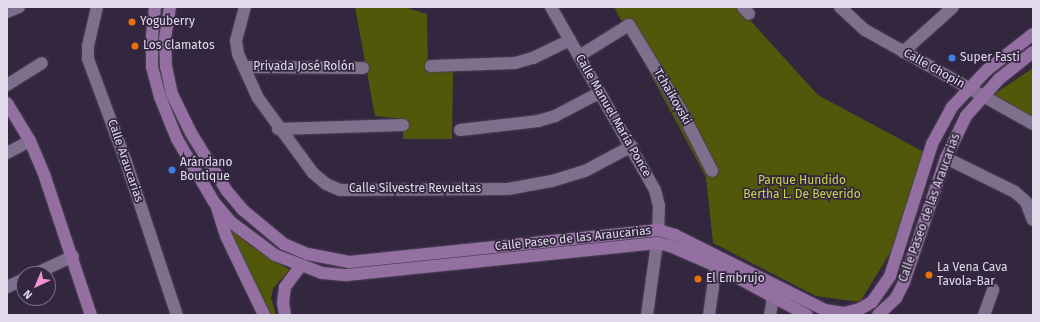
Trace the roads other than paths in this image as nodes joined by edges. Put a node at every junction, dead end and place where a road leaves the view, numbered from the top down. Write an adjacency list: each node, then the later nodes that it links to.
1 (19, 7): 9 (street)
2 (97, 7): 46 (street, Calle Araucarias)
3 (155, 7): 33 (main road, Calle Paseo de las Araucarias)
4 (170, 7): 38 (main road, Calle Paseo de las Araucarias)
5 (245, 7): 17 (street, Calle Silvestre Revueltas)
6 (551, 7): 11 (street, Calle Manuel María Ponce)
7 (840, 7): 12 (street, Calle Chopin)
8 (953, 7): 12 (street)
9 (7, 12)
10 (1033, 34): 20 (main road, Calle Paseo de las Araucarias)
11 (570, 40): 14 (street, Calle Manuel María Ponce); 16 (street)
12 (903, 52): 20 (street, Calle Chopin)
13 (1033, 52): 22 (main road, Calle Paseo de las Araucarias)
14 (579, 56): 21 (street, Calle Manuel María Ponce); 32 (street, Tchaikovski)
15 (42, 63): 19 (street)
16 (431, 66)
17 (244, 67): 18 (street, Privada José Rolón); 26 (street, Calle Silvestre Revueltas)
18 (363, 68)
19 (7, 85)
20 (968, 88): 22 (street, Calle Chopin); 35 (main road, Calle Paseo de las Araucarias)
21 (599, 93): 27 (street); 29 (street, Calle Manuel María Ponce)
22 (981, 96): 24 (street, Calle Chopin); 31 (main road, Calle Paseo de las Araucarias)
23 (7, 102): 28 (main road)
24 (1033, 124)
25 (403, 126): 26 (street)
26 (278, 129): 29 (street, Calle Silvestre Revueltas)
27 (460, 130)
28 (30, 141): 30 (street); 37 (main road)
29 (632, 146): 35 (street, Calle Manuel María Ponce)
30 (7, 153)
31 (946, 158): 34 (street); 53 (main road, Calle Paseo de las Araucarias)
32 (712, 171)
33 (214, 202): 40 (main road, Calle Paseo de las Araucarias); 47 (main road)
34 (1033, 220)
35 (658, 230): 38 (main road, Calle Paseo de las Araucarias)
36 (657, 243): 41 (main road, Calle Paseo de las Araucarias); 42 (main road, Calle Paseo de las Araucarias); 49 (street)
37 (73, 256): 39 (street); 45 (main road)
38 (401, 257): 42 (main road)
39 (52, 266)
40 (302, 266): 42 (main road, Calle Paseo de las Araucarias); 48 (main road)
41 (716, 266): 44 (main road, Calle Paseo de las Araucarias); 50 (street)
42 (402, 270)
43 (993, 290): 54 (street)
44 (773, 298): 51 (street); 52 (main road, Calle Paseo de las Araucarias)
45 (91, 315)
46 (177, 315)
47 (264, 315)
48 (285, 315)
49 (647, 315)
50 (709, 315)
51 (770, 315)
52 (807, 315)
53 (878, 315)
54 (984, 315)

